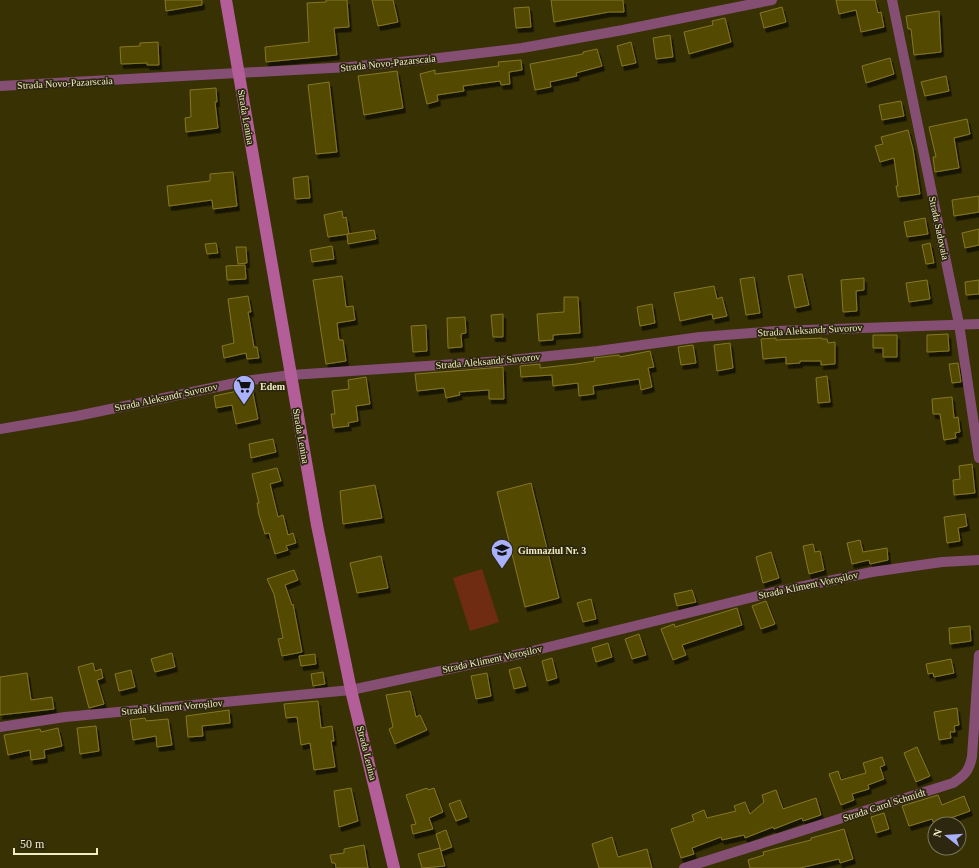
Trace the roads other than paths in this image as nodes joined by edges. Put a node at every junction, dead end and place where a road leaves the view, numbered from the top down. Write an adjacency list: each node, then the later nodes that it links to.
1 (226, 0): 4 (street, Strada Lenina)
2 (772, 0): 4 (street, Strada Novo-Pazarscaia)
3 (892, 0): 6 (street, Strada Sadovaia)
4 (238, 73): 5 (street, Strada Novo-Pazarscaia); 8 (street, Strada Lenina)
5 (0, 86)
6 (960, 324): 7 (street, Strada Aleksandr Suvorov); 8 (street, Strada Aleksandr Suvorov); 10 (street, Strada Sadovaia)
7 (979, 324)
8 (291, 375): 9 (street, Strada Aleksandr Suvorov); 13 (street, Strada Lenina)
9 (0, 429)
10 (979, 458)
11 (979, 560): 13 (street, Strada Kliment Voroșilov)
12 (979, 655): 16 (street, Strada Carol Schmidt)
13 (351, 690): 14 (street, Strada Kliment Voroșilov); 15 (street, Strada Lenina)
14 (0, 727)
15 (394, 868)
16 (684, 868)

